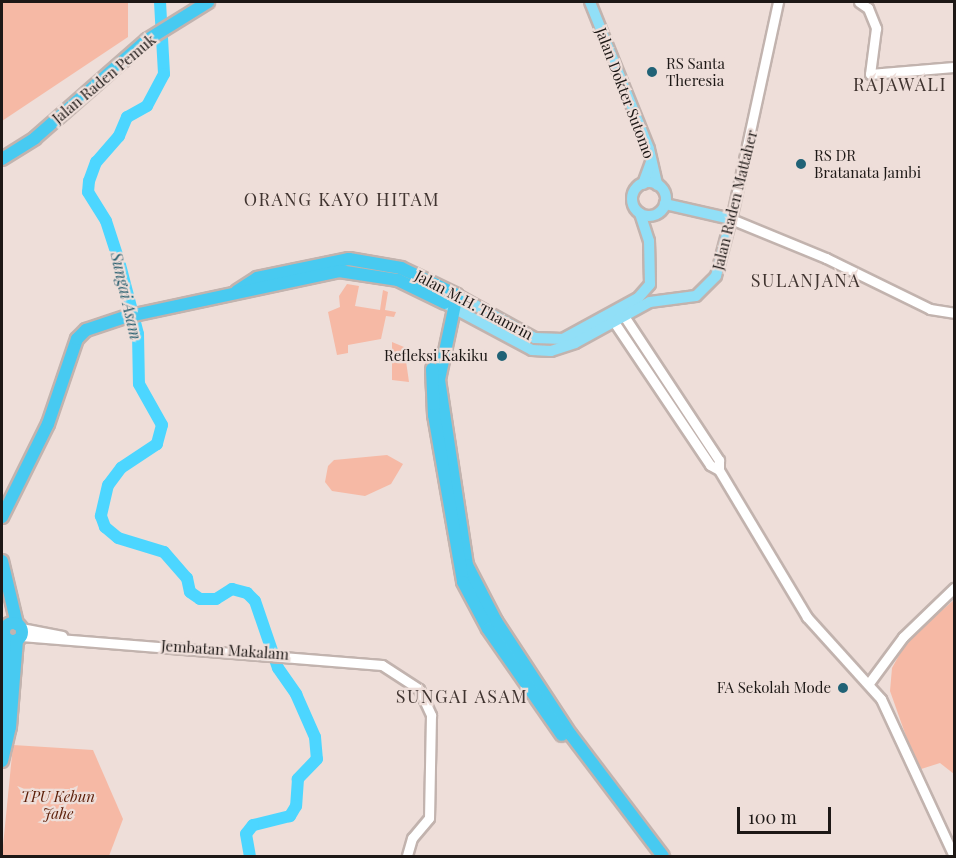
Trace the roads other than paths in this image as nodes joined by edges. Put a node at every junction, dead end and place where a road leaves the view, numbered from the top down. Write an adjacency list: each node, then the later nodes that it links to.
1 (208, 2): 6 (highway, Jalan Raden Pemuk)
2 (590, 2): 7 (main road, Jalan Dokter Sutomo)
3 (778, 2): 12 (main road, Jalan Raden Mattaher)
4 (859, 2): 5 (main road)
5 (954, 67)
6 (2, 159)
7 (651, 162): 8 (main road); 9 (main road, Jalan Dokter Sutomo)
8 (643, 184): 9 (main road); 11 (main road)
9 (657, 185): 10 (main road)
10 (665, 204): 11 (main road); 12 (main road)
11 (640, 213): 13 (main road)
12 (731, 219): 13 (main road, Jalan Raden Mattaher); 15 (main road)
13 (647, 297): 14 (main road, Jalan M.H. Thamrin); 16 (main road, Jalan Raden Mattaher)
14 (451, 299): 17 (main road, Jalan Raden Mattaher); 21 (highway, Jalan M.H. Thamrin); 29 (highway); 30 (highway)
15 (954, 313)
16 (624, 316): 17 (main road, Jalan Raden Mattaher); 18 (main road)
17 (614, 322): 19 (main road)
18 (671, 388): 19 (main road); 20 (main road)
19 (663, 394): 20 (main road)
20 (719, 471): 26 (main road)
21 (2, 517)
22 (2, 561): 25 (highway)
23 (954, 588): 26 (main road)
24 (2, 589): 25 (highway)
25 (12, 633): 27 (highway); 28 (main road, Jembatan Makalam)
26 (869, 683): 31 (main road)
27 (2, 761)
28 (407, 856)
29 (653, 856)
30 (663, 856)
31 (954, 856)

